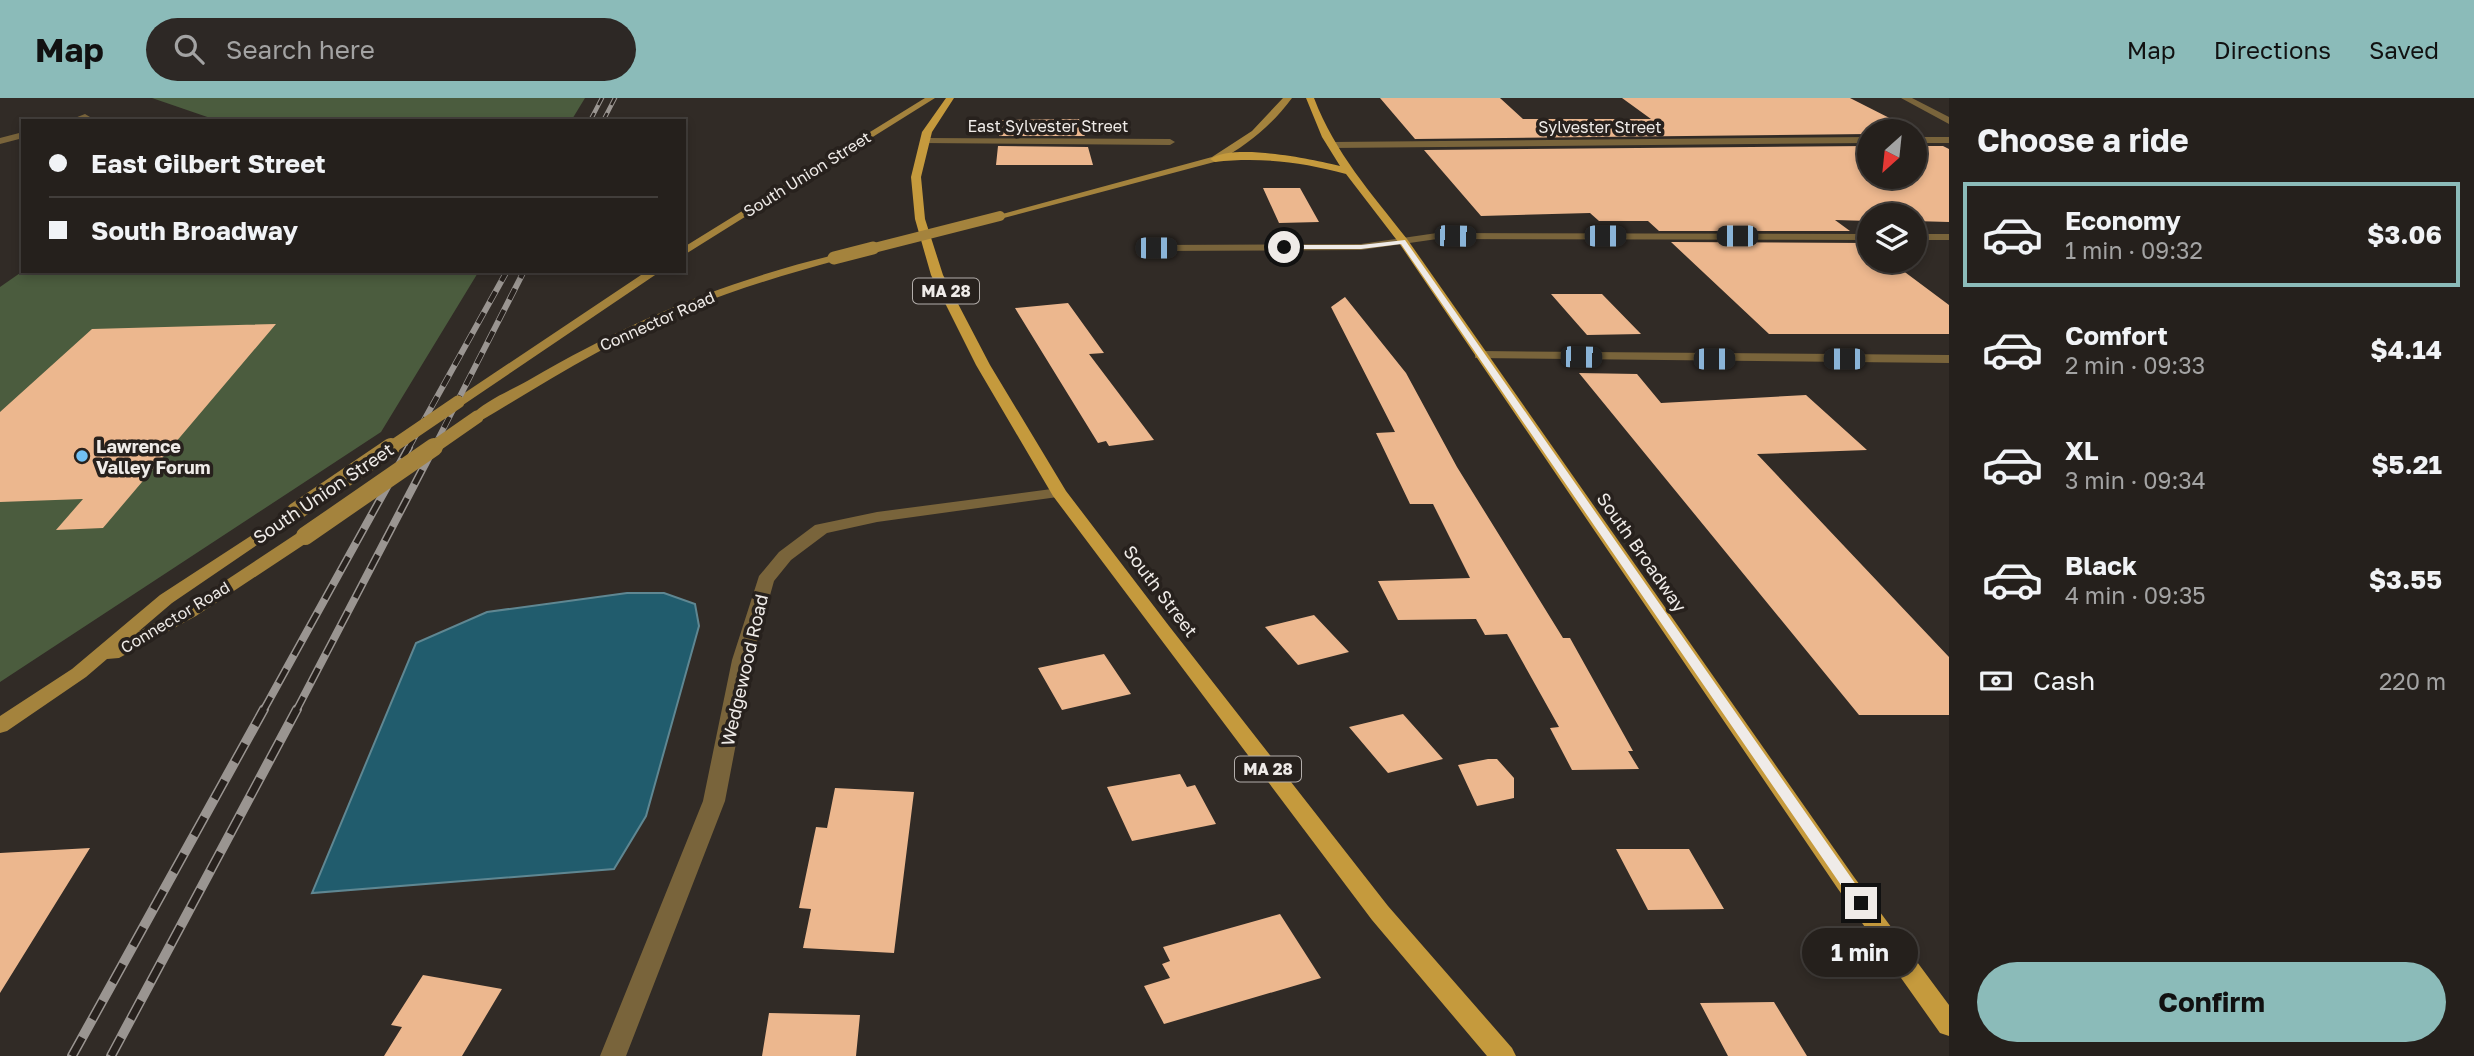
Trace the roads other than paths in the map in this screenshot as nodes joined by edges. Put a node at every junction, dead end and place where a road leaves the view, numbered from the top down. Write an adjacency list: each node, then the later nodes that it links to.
1 (932, 98): 24 (main road, South Union Street)
2 (950, 98): 14 (main road, South Street / MA 28)
3 (1288, 98): 17 (main road, Connector Road)
4 (1310, 98): 16 (main road, South Broadway)
5 (1905, 98): 8 (street)
6 (85, 117): 7 (street)
7 (78, 119)
8 (1949, 121)
9 (21, 136): 13 (street)
10 (1857, 140): 16 (street, Sylvester Street)
11 (1927, 140): 12 (street)
12 (1949, 140)
13 (0, 141)
14 (925, 141): 15 (street, East Sylvester Street); 28 (main road, South Street / MA 28)
15 (1170, 142)
16 (1332, 145): 18 (main road, South Broadway)
17 (1215, 159): 18 (main road); 29 (main road, Connector Road, bridge)
18 (1351, 172): 22 (main road, South Broadway)
19 (1857, 237): 22 (street)
20 (1927, 237): 21 (street)
21 (1949, 237)
22 (1403, 241): 23 (street); 26 (main road, South Broadway)
23 (1156, 248)
24 (686, 251)
25 (652, 273): 29 (main road, South Union Street, bridge)
26 (1480, 355): 27 (street); 31 (main road, South Broadway)
27 (1949, 359)
28 (1059, 493): 32 (street, Wedgewood Road); 33 (main road, South Street / MA 28)
29 (79, 673): 30 (main road, South Union Street)
30 (0, 726)
31 (1949, 1025)
32 (613, 1056)
33 (1503, 1056)

